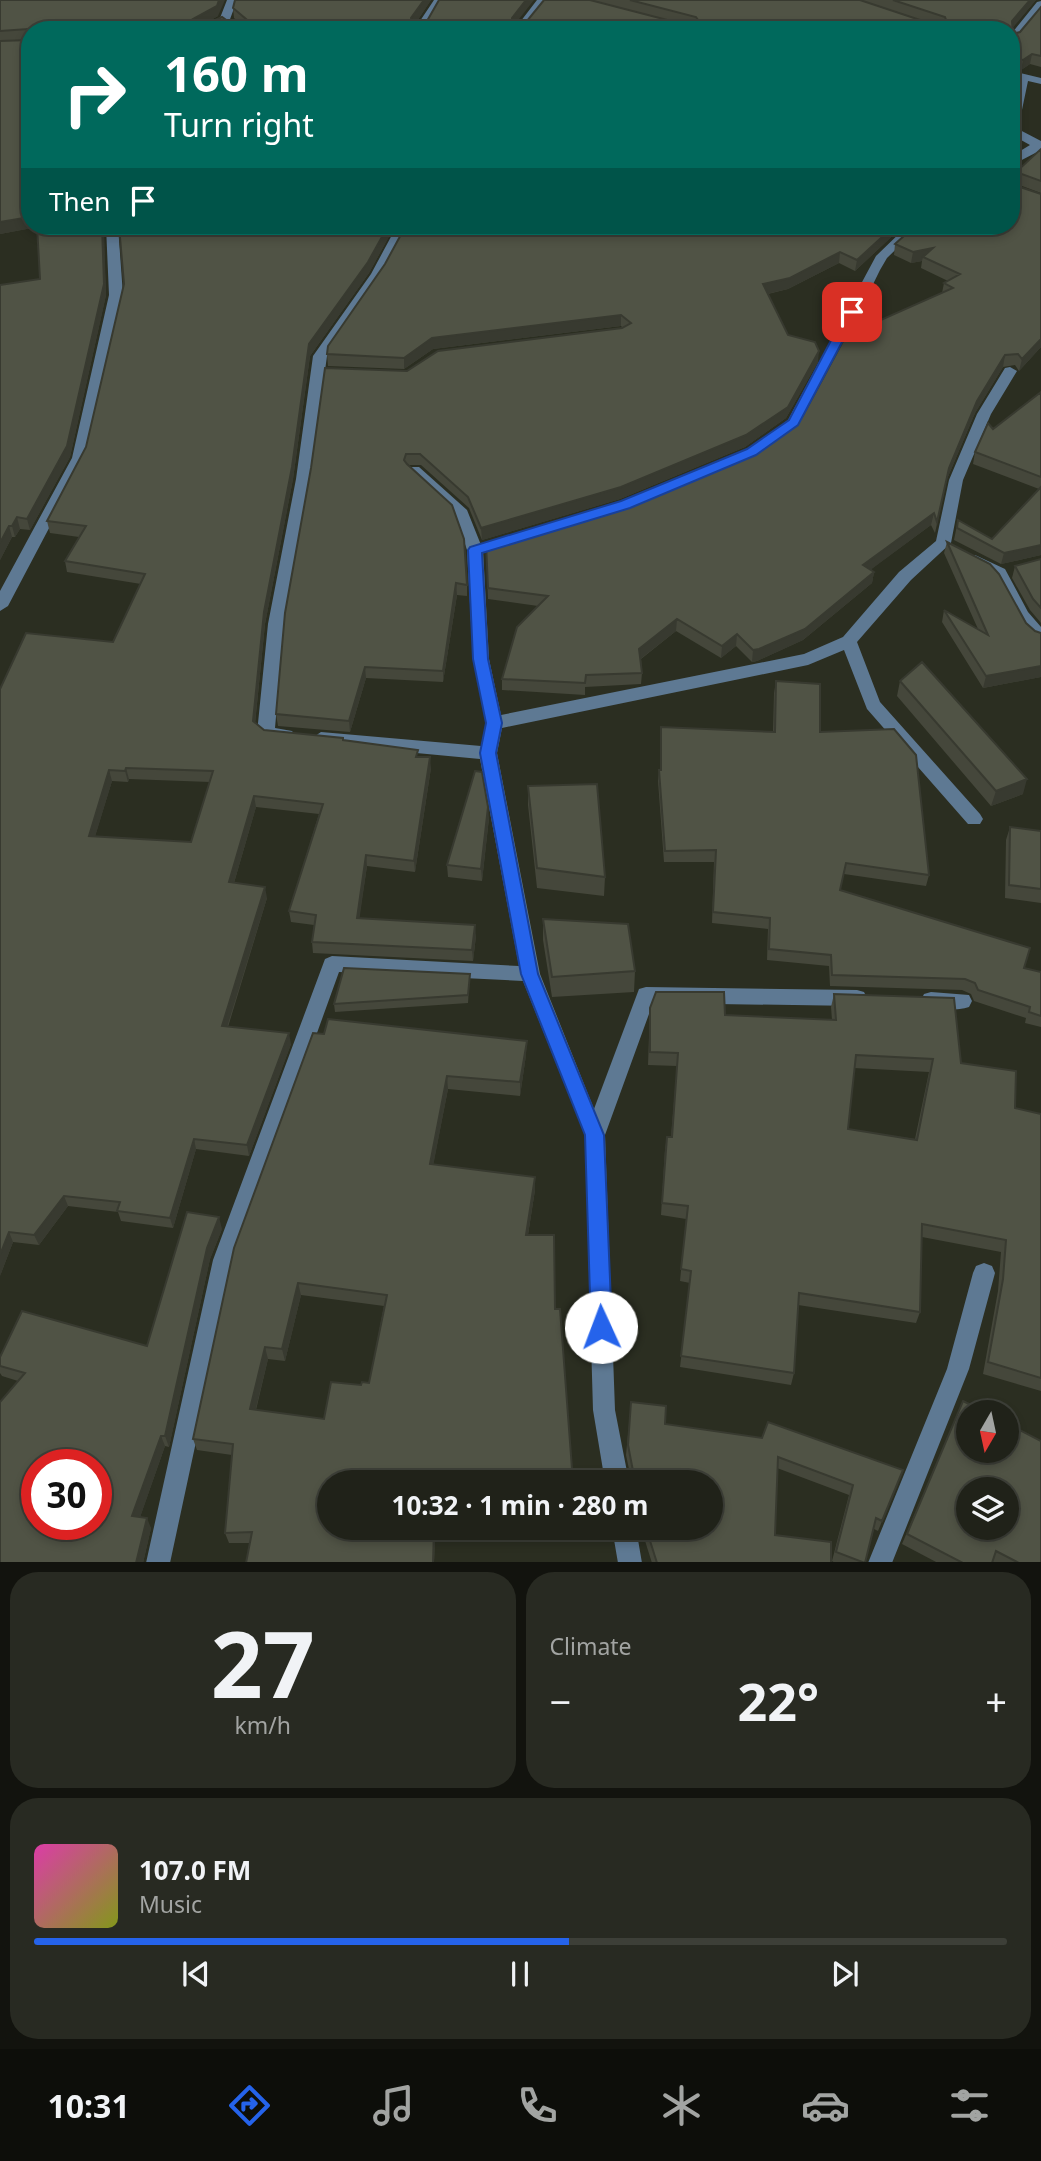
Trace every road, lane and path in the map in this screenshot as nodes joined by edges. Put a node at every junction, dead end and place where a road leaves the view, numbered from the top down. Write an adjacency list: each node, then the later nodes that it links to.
1 (232, 0): 5 (street)
2 (439, 0): 6 (street)
3 (543, 0): 7 (street)
4 (1041, 4): 8 (street)
5 (225, 20)
6 (425, 21)
7 (526, 21)
8 (1020, 29)
9 (1020, 77): 10 (street)
10 (1041, 81)
11 (1020, 135): 12 (street)
12 (1039, 146): 13 (street)
13 (1020, 157)
14 (113, 235): 25 (street)
15 (395, 235): 29 (street)
16 (428, 235): 18 (street)
17 (904, 235): 20 (street)
18 (434, 236)
19 (1010, 371): 22 (street)
20 (762, 445)
21 (414, 470): 28 (street)
22 (954, 549): 24 (street); 27 (street)
23 (1020, 568): 24 (street)
24 (999, 573): 26 (street)
25 (0, 606)
26 (1041, 638)
27 (849, 641): 28 (street); 30 (street)
28 (494, 723): 29 (street)
29 (488, 753): 31 (street)
30 (974, 819)
31 (530, 974): 35 (street); 39 (street)
32 (880, 998): 35 (street)
33 (907, 999): 34 (street)
34 (962, 1001)
35 (595, 1135): 37 (street)
36 (984, 1273): 41 (street)
37 (615, 1470)
38 (626, 1540): 40 (street)
39 (158, 1562)
40 (630, 1562)
41 (880, 1562)

